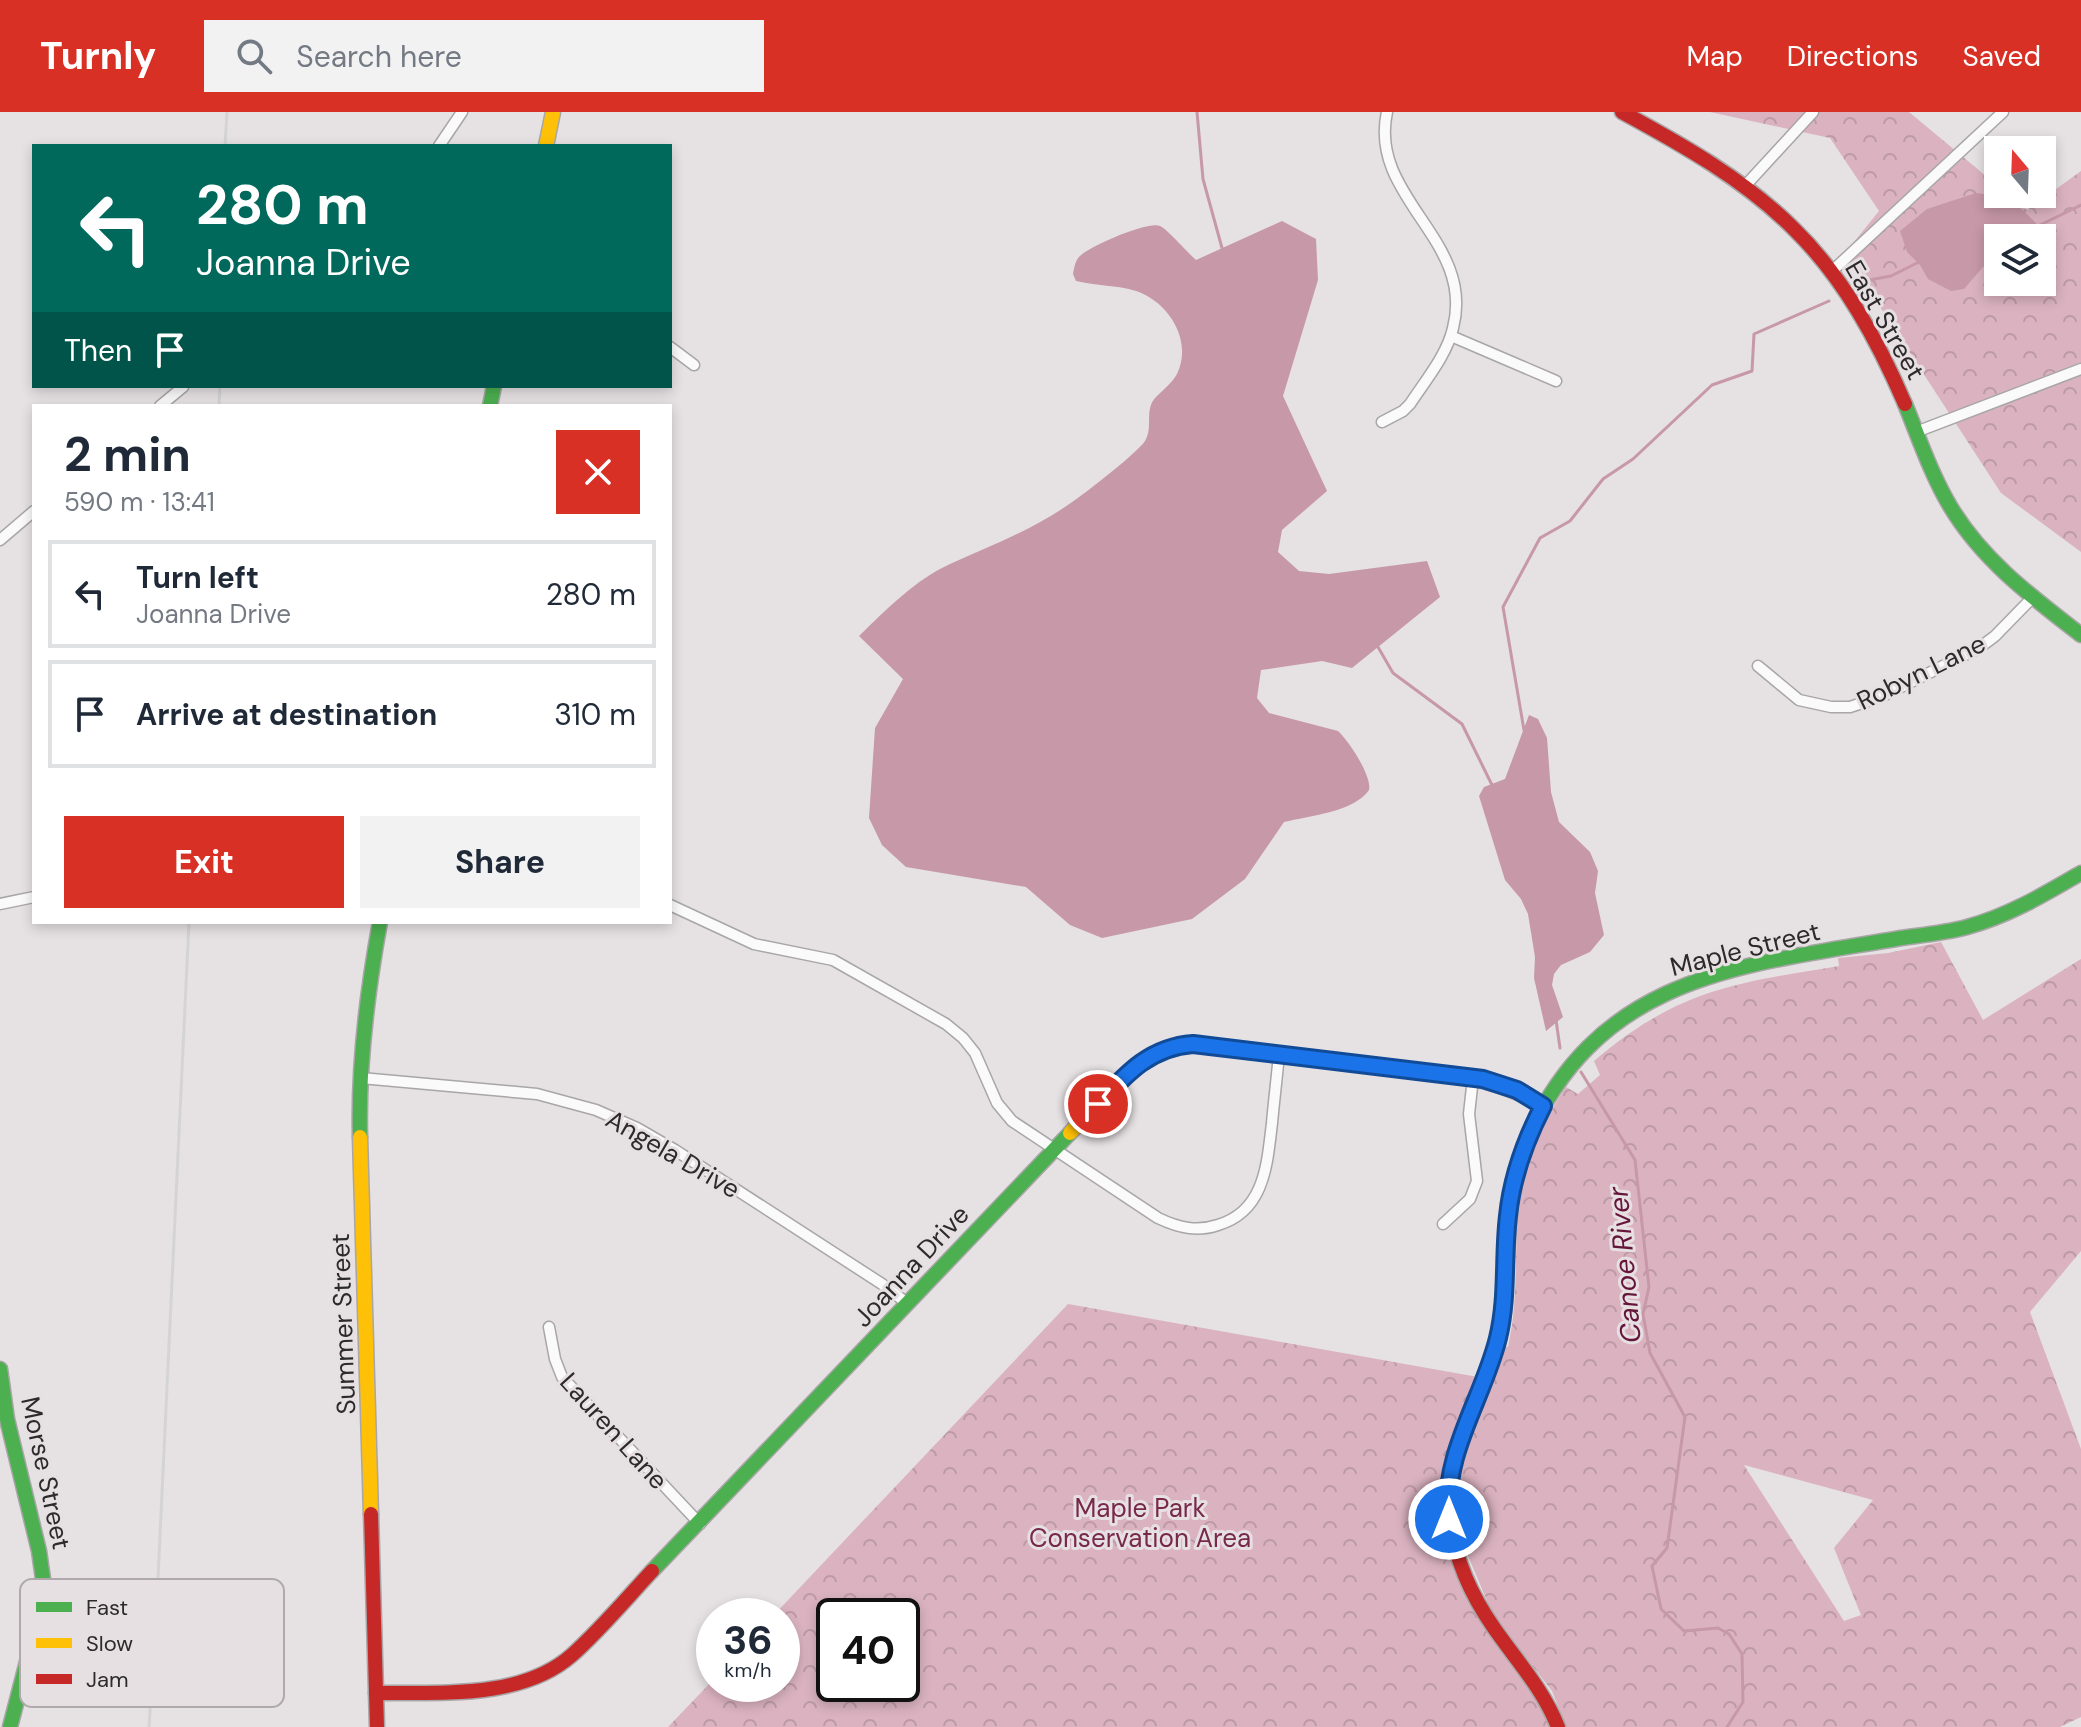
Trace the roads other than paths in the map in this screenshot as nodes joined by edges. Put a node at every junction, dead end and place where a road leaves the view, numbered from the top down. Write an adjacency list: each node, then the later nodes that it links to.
1 (462, 112): 7 (street)
2 (553, 112): 8 (street)
3 (1387, 112): 11 (street)
4 (1622, 112): 9 (street, East Street)
5 (1813, 112): 9 (street)
6 (2003, 112): 10 (street)
7 (440, 144)
8 (546, 144)
9 (1745, 186): 10 (street, East Street)
10 (1831, 272): 19 (street, East Street)
11 (1451, 336): 15 (street); 18 (street)
12 (672, 348): 13 (street)
13 (694, 365)
14 (2081, 369): 19 (street)
15 (1556, 381)
16 (182, 388): 17 (street)
17 (162, 404)
18 (1382, 422)
19 (1916, 432): 22 (street, East Street)
20 (32, 513): 21 (street)
21 (0, 540)
22 (2033, 597): 23 (street, East Street); 24 (street, Robyn Lane)
23 (2081, 635)
24 (1758, 666)
25 (2081, 873): 33 (street, Maple Street)
26 (32, 897): 27 (street)
27 (0, 904)
28 (672, 906): 34 (street)
29 (380, 924): 31 (street, Summer Street)
30 (1279, 1054): 32 (street, Joanna Drive); 34 (street, Joanna Drive); 34 (street)
31 (361, 1078): 36 (street, Angela Drive); 42 (street, Summer Street)
32 (1473, 1078): 33 (street, Joanna Drive); 35 (street)
33 (1543, 1106): 45 (street, Maple Street)
34 (1055, 1149): 36 (street, Joanna Drive)
35 (1443, 1224)
36 (908, 1304): 39 (street, Joanna Drive)
37 (549, 1327): 39 (street, Lauren Lane)
38 (0, 1369): 40 (street, Morse Street)
39 (700, 1524): 42 (street, Joanna Drive)
40 (43, 1579)
41 (20, 1689): 43 (street, Morse Street)
42 (376, 1693): 44 (street, Summer Street)
43 (10, 1727)
44 (377, 1727)
45 (1558, 1727)

